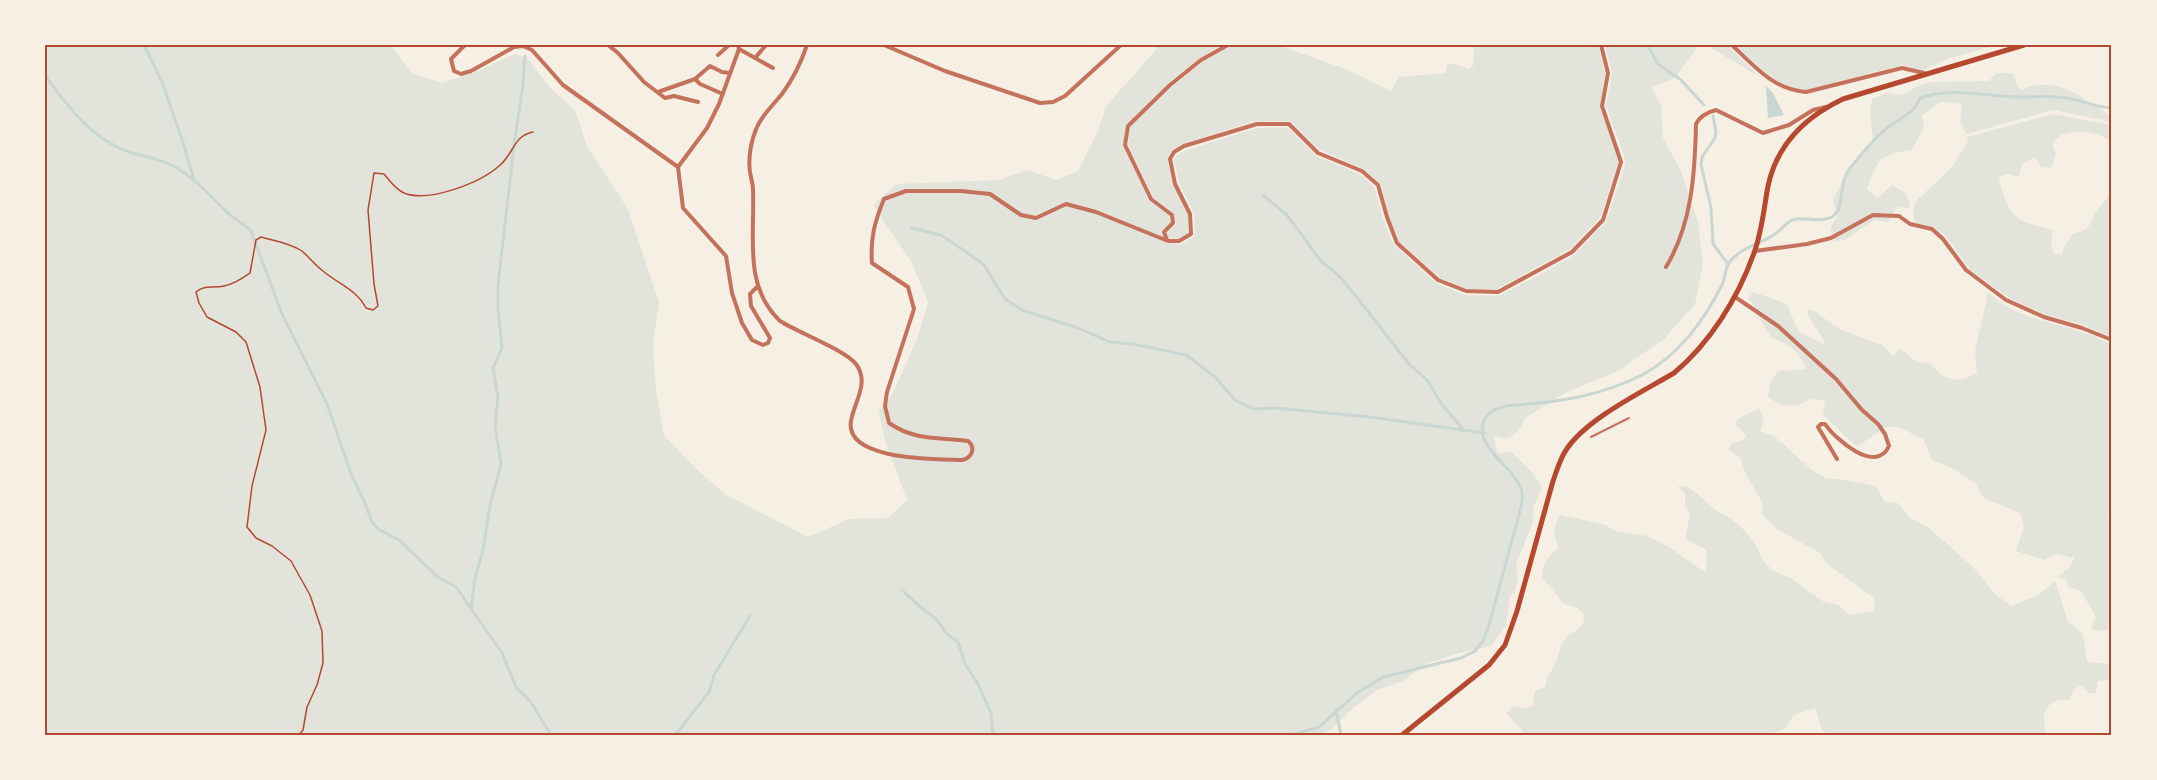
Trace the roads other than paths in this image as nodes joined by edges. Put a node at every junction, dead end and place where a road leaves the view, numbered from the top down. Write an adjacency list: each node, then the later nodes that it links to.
1 (465, 45): 23 (street)
2 (608, 45): 19 (street)
3 (729, 45): 13 (street)
4 (766, 45): 14 (street)
5 (807, 45): 27 (street)
6 (884, 45): 7 (street)
7 (1121, 45)
8 (1228, 45): 24 (street)
9 (1601, 45): 24 (street)
10 (1732, 45): 17 (street)
11 (2024, 45): 17 (main road)
12 (739, 47): 14 (street); 16 (street)
13 (718, 55)
14 (755, 58): 15 (street)
15 (773, 68)
16 (730, 73): 18 (street); 20 (street)
17 (1928, 74): 22 (main road)
18 (695, 79): 19 (street); 20 (street)
19 (658, 92): 21 (street)
20 (723, 94): 23 (street)
21 (698, 102)
22 (1827, 107): 25 (main road); 26 (street)
23 (678, 167): 27 (street)
24 (1168, 241): 27 (street)
25 (1756, 249): 28 (main road); 29 (street)
26 (1666, 267)
27 (758, 286)
28 (1735, 297): 32 (street); 33 (main road)
29 (2112, 340)
30 (1629, 418): 31 (lane)
31 (1591, 437)
32 (1837, 459)
33 (1402, 735)

